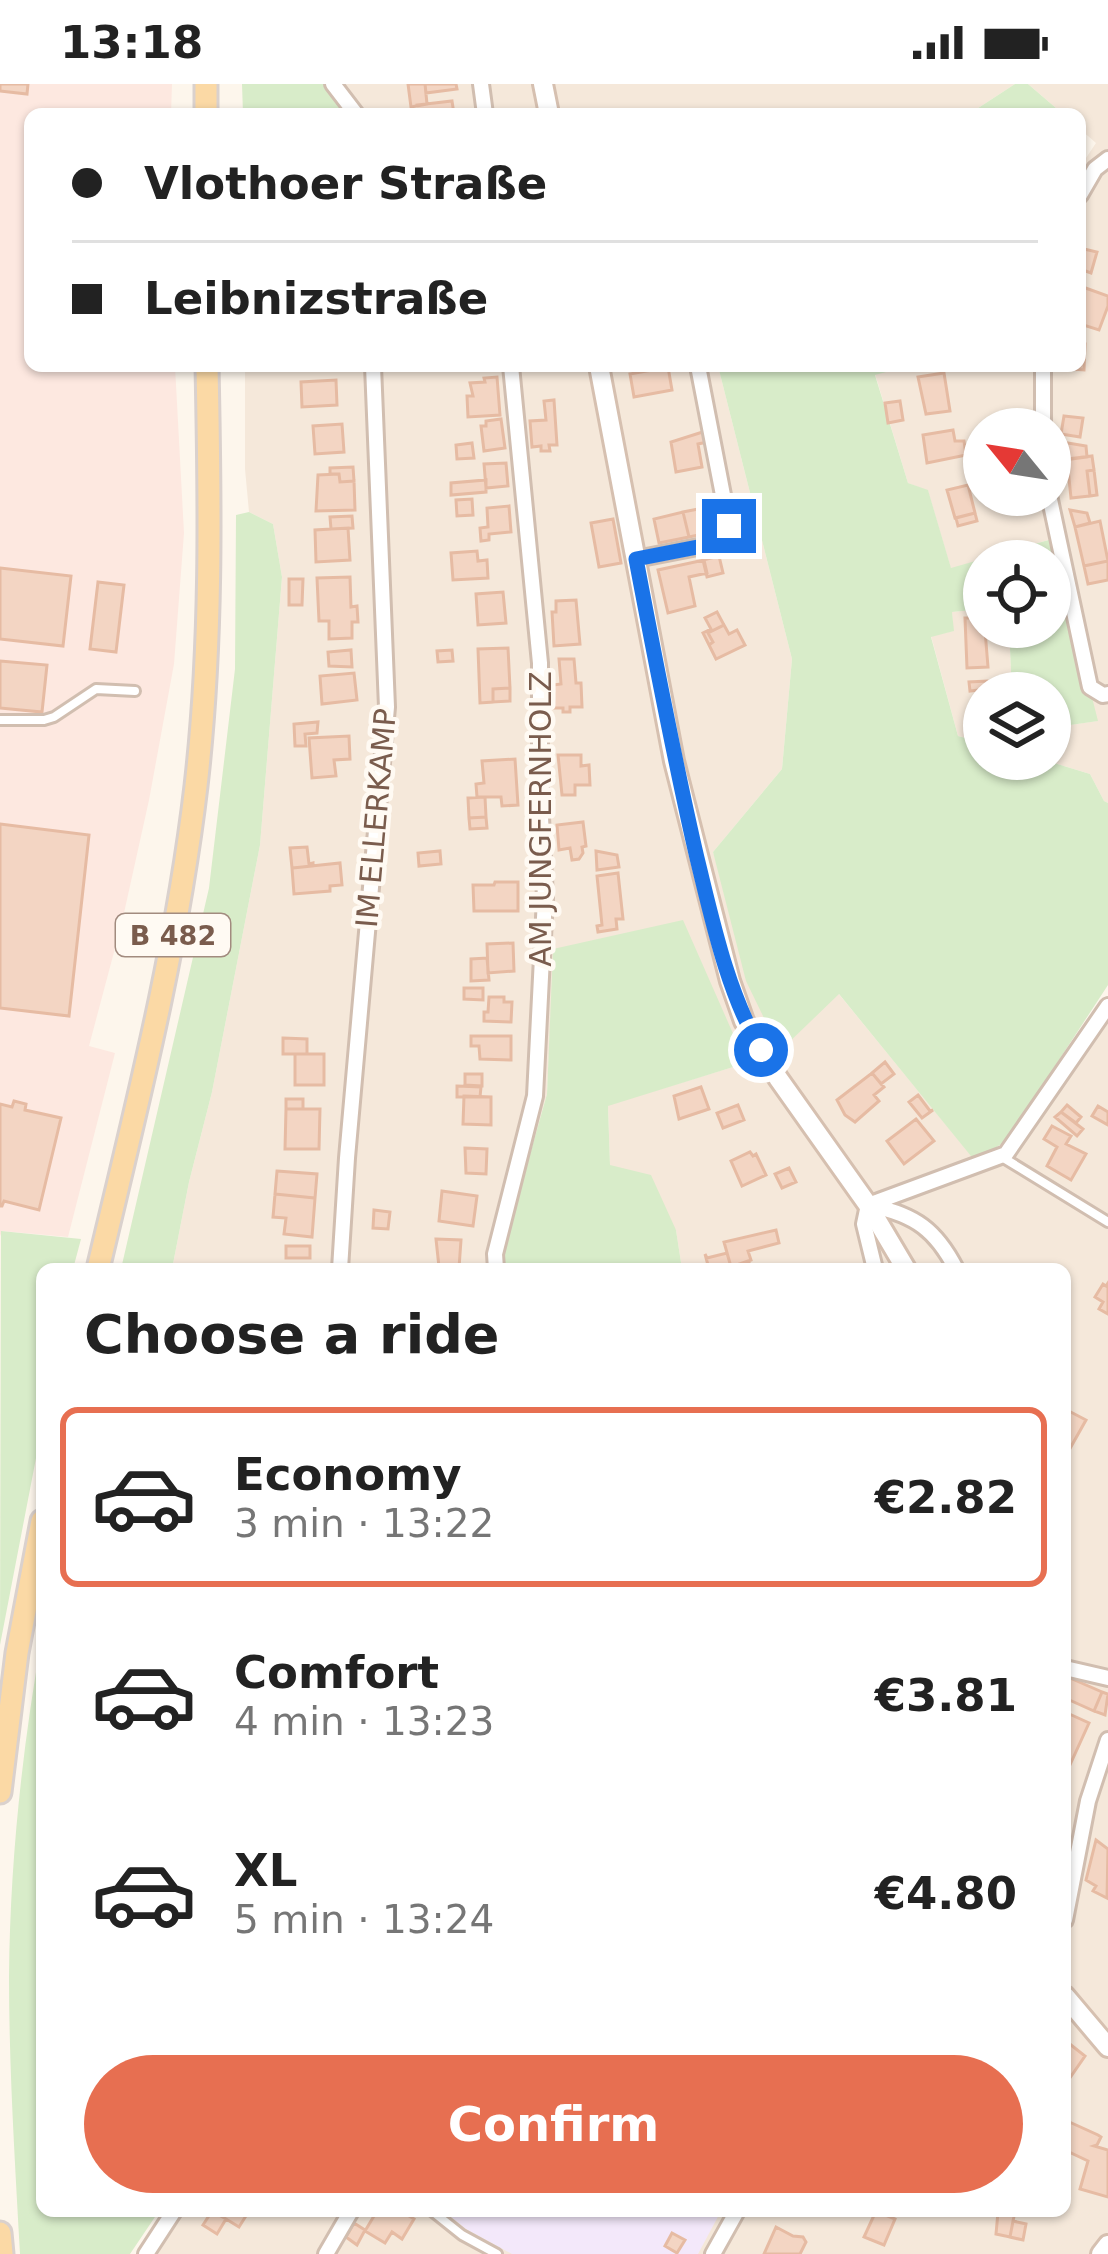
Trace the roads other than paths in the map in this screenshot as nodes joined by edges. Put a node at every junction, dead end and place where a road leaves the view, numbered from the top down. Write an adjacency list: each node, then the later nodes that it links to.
1 (333, 84): 2 (street)
2 (351, 108)
3 (1108, 160): 4 (street)
4 (1086, 185)
5 (207, 372): 21 (main road, B 482)
6 (373, 372): 22 (street, IM ELLERKAMP)
7 (512, 372): 23 (street, AM JUNGFERNHOLZ)
8 (599, 372): 13 (street)
9 (699, 372): 13 (street)
10 (1043, 372): 11 (street)
11 (1043, 408)
12 (1053, 516): 15 (street)
13 (636, 559): 19 (street)
14 (135, 691): 16 (lane)
15 (1108, 694)
16 (0, 720)
17 (1108, 1006): 18 (street)
18 (1001, 1156): 19 (street); 20 (lane)
19 (868, 1205): 24 (street); 25 (street); 26 (street)
20 (1108, 1222)
21 (99, 1263)
22 (340, 1263)
23 (496, 1263)
24 (874, 1263)
25 (902, 1263)
26 (953, 1263)
27 (36, 1552): 31 (main road)
28 (1071, 1669): 29 (street)
29 (1108, 1678)
30 (1108, 1740): 32 (street)
31 (0, 1792)
32 (1071, 1889)
33 (1071, 2003): 34 (street)
34 (1108, 2047)
35 (170, 2217): 42 (street)
36 (348, 2217): 43 (street)
37 (440, 2217): 44 (lane)
38 (734, 2217): 45 (street)
39 (0, 2233): 41 (main road)
40 (1108, 2245): 46 (street)
41 (2, 2254)
42 (146, 2254)
43 (326, 2254)
44 (497, 2254)
45 (713, 2254)
46 (1101, 2254)

